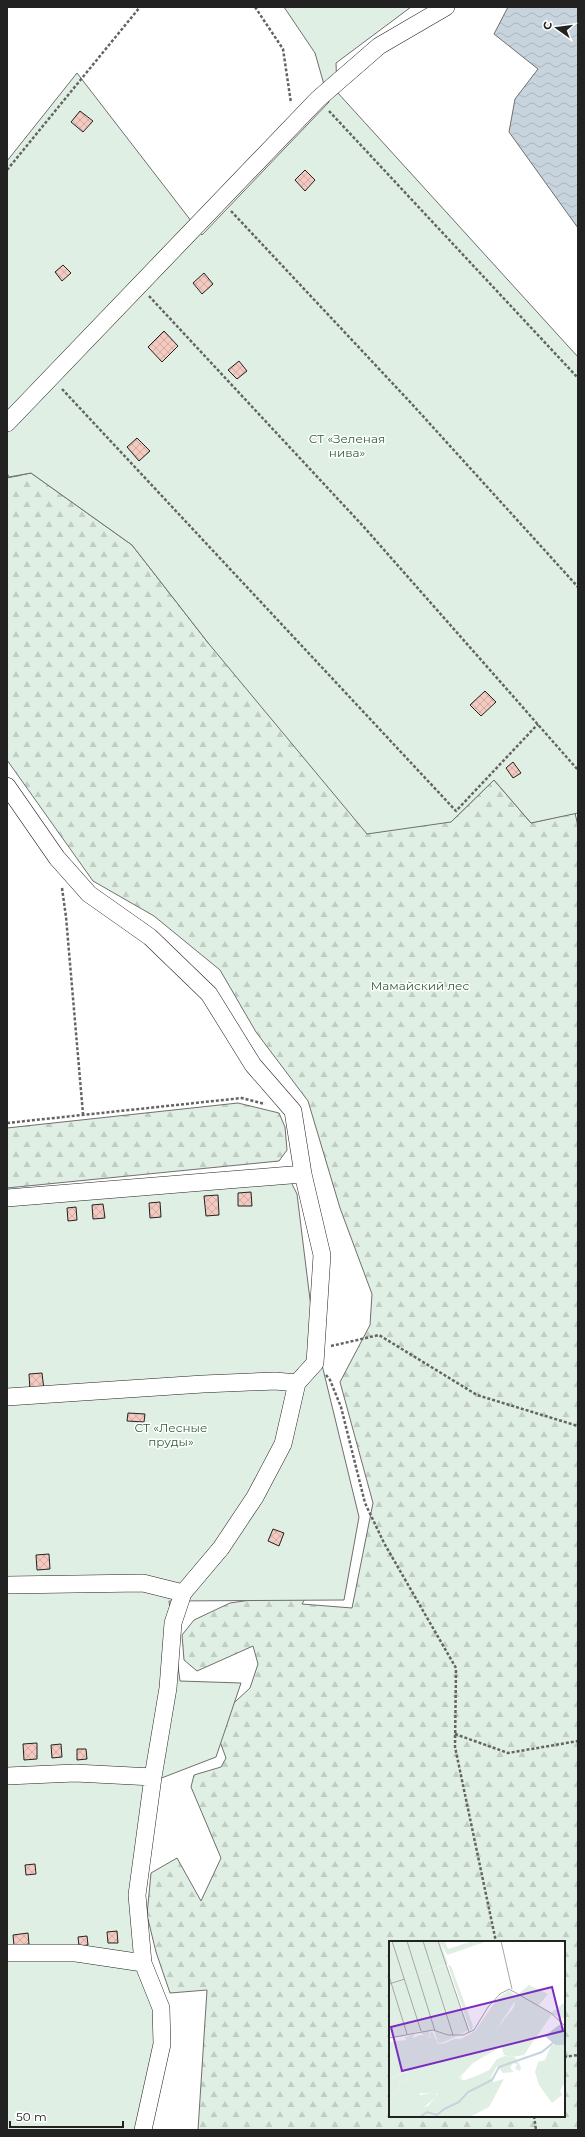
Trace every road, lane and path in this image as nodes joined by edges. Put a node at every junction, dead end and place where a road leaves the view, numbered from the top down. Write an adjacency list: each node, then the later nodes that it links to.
1 (140, 7): 6 (path)
2 (255, 7): 5 (path)
3 (446, 7): 4 (street)
4 (318, 99): 5 (street); 10 (path)
5 (294, 122): 7 (street)
6 (7, 170)
7 (220, 200): 8 (street); 12 (path)
8 (139, 285): 9 (street); 13 (path)
9 (51, 378): 11 (street); 13 (path)
10 (578, 378)
11 (7, 423)
12 (578, 587)
13 (538, 724): 14 (path)
14 (578, 770)
15 (7, 786): 16 (street)
16 (57, 858): 17 (street); 18 (path)
17 (293, 1111): 18 (path); 20 (street)
18 (83, 1114): 19 (path)
19 (7, 1123)
20 (303, 1174): 21 (street); 22 (street)
21 (7, 1198)
22 (316, 1356): 23 (street); 25 (path); 28 (path)
23 (297, 1383): 24 (street); 27 (street)
24 (7, 1397)
25 (578, 1426)
26 (7, 1585): 27 (street)
27 (183, 1593): 31 (street)
28 (455, 1734): 29 (path); 32 (path)
29 (578, 1742)
30 (7, 1776): 31 (street)
31 (153, 1777): 34 (street)
32 (496, 1941)
33 (7, 1953): 34 (street)
34 (143, 1963): 38 (street)
35 (578, 2055): 36 (path)
36 (565, 2058)
37 (534, 2117): 39 (path)
38 (143, 2130)
39 (536, 2130)

